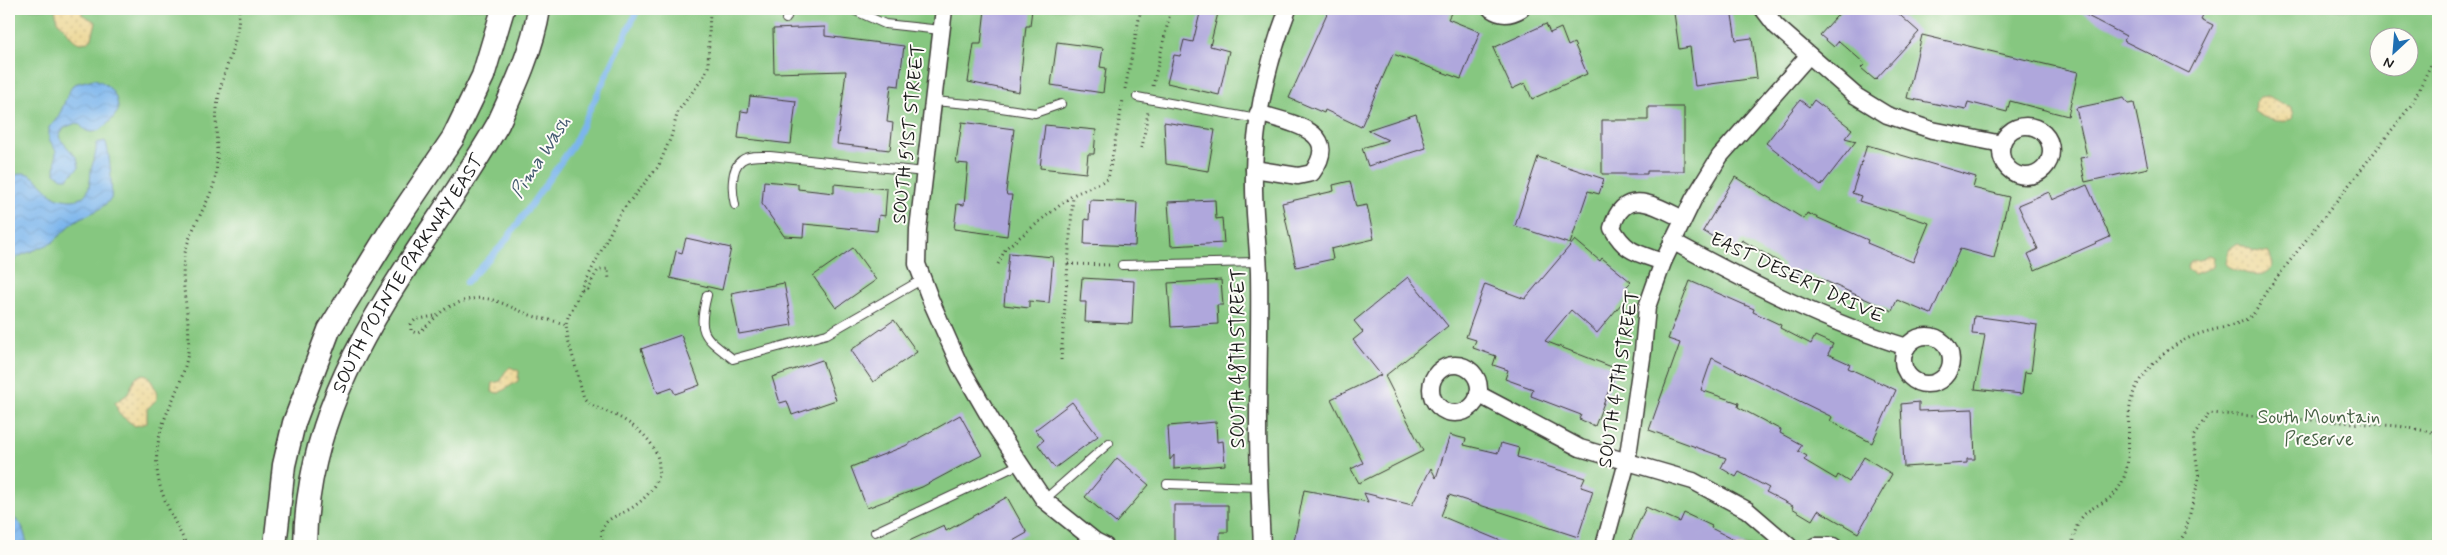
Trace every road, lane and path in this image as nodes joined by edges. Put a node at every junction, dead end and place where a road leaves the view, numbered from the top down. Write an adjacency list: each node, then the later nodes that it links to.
1 (239, 9): 53 (path)
2 (503, 9): 54 (main road, SOUTH POINTE PARKWAY EAST)
3 (540, 9): 55 (main road, SOUTH POINTE PARKWAY EAST)
4 (710, 9): 38 (path)
5 (790, 9): 14 (lane)
6 (851, 9): 15 (lane)
7 (944, 9): 15 (street, SOUTH 51ST STREET)
8 (1141, 9): 27 (path)
9 (1171, 9): 19 (path)
10 (1288, 9): 22 (street, SOUTH 48TH STREET)
11 (1491, 9): 12 (street)
12 (1521, 9)
13 (1763, 9): 17 (street)
14 (786, 19)
15 (941, 30): 20 (street, SOUTH 51ST STREET)
16 (2438, 50): 63 (path)
17 (1809, 55): 23 (street); 29 (street, SOUTH 47TH STREET)
18 (1137, 98): 19 (lane)
19 (1150, 100): 22 (lane); 24 (path)
20 (933, 101): 21 (lane); 26 (street, SOUTH 51ST STREET)
21 (1061, 104)
22 (1258, 116): 25 (street, SOUTH 48TH STREET); 25 (street)
23 (2002, 144)
24 (1142, 148)
25 (1254, 170): 31 (street, SOUTH 48TH STREET)
26 (925, 172): 28 (lane); 36 (street, SOUTH 51ST STREET)
27 (1073, 195): 33 (path); 34 (path)
28 (735, 206)
29 (1683, 218): 30 (street, SOUTH 47TH STREET); 32 (street)
30 (1672, 241): 32 (street, SOUTH 47TH STREET); 42 (street, EAST DESERT DRIVE)
31 (1258, 262): 35 (lane); 50 (street, SOUTH 48TH STREET)
32 (1663, 262): 47 (street, SOUTH 47TH STREET)
33 (998, 264)
34 (1068, 264): 35 (path); 43 (path)
35 (1122, 265)
36 (920, 272): 39 (lane); 48 (street)
37 (609, 280): 38 (path)
38 (582, 292): 41 (path)
39 (707, 295)
40 (434, 316): 40 (path); 41 (path)
41 (566, 325): 56 (path)
42 (1907, 347)
43 (1061, 360)
44 (1478, 394): 47 (street)
45 (2438, 433): 64 (path)
46 (1109, 443): 51 (lane)
47 (1627, 462): 59 (street, SOUTH 47TH STREET); 60 (street)
48 (1020, 464): 51 (street); 52 (lane)
49 (1167, 484): 50 (lane)
50 (1260, 487): 58 (street, SOUTH 48TH STREET)
51 (1044, 500): 57 (street)
52 (875, 532)
53 (187, 546)
54 (275, 546)
55 (306, 546)
56 (603, 546)
57 (1105, 546)
58 (1262, 546)
59 (1604, 546)
60 (1789, 546)
61 (1815, 546): 62 (street)
62 (1833, 546)
63 (2072, 546)
64 (2177, 546)

